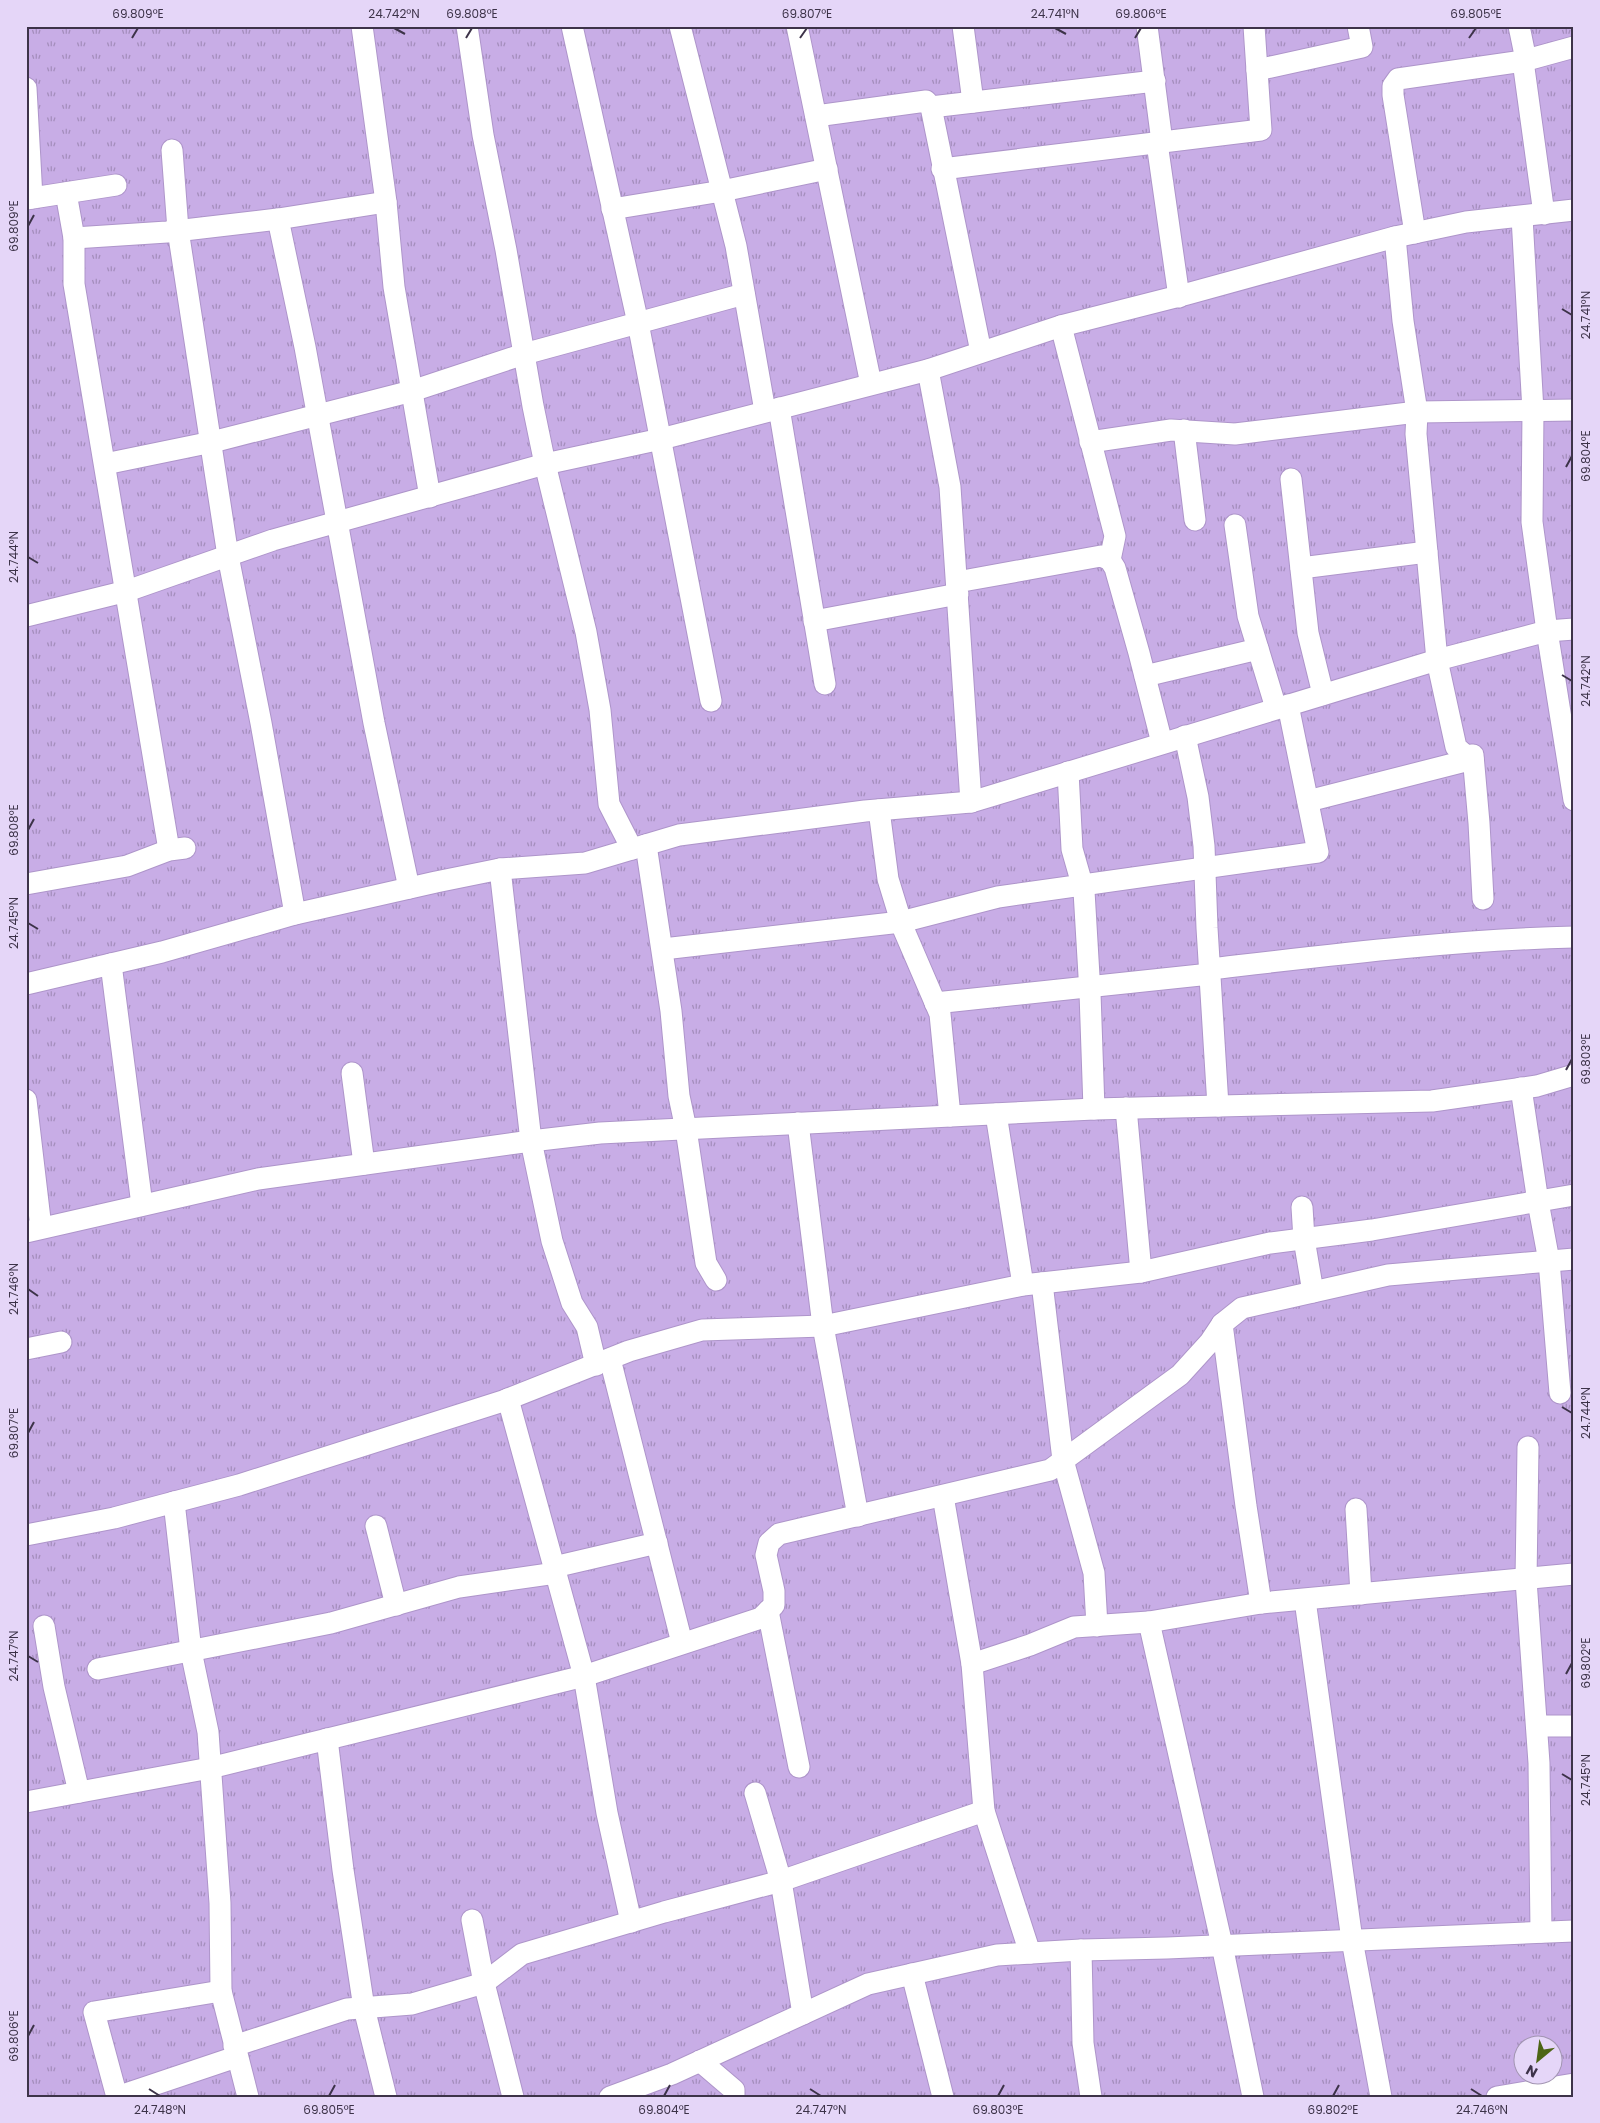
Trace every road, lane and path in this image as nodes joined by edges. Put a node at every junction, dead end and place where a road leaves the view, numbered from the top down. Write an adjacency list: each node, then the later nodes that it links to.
1 (362, 26): 27 (street)
2 (467, 26): 41 (street)
3 (572, 26): 28 (street)
4 (680, 26): 24 (street)
5 (797, 26): 18 (street)
6 (963, 26): 16 (street)
7 (1148, 26): 14 (street)
8 (1254, 26): 13 (street)
9 (1358, 26): 13 (street)
10 (1520, 26): 12 (street)
11 (1574, 47): 12 (street)
12 (1525, 60): 30 (street); 34 (street)
13 (1256, 70): 19 (street)
14 (1154, 81): 16 (street); 19 (street)
15 (26, 88): 26 (street)
16 (973, 102): 17 (street)
17 (931, 106): 18 (street); 22 (street)
18 (816, 116): 21 (street)
19 (1160, 143): 22 (street); 37 (street)
20 (172, 150): 33 (street)
21 (827, 169): 24 (street); 43 (street)
22 (942, 169): 40 (street)
23 (116, 185): 25 (street)
24 (722, 191): 28 (street); 36 (street)
25 (66, 193): 26 (street); 35 (street)
26 (29, 198)
27 (386, 202): 32 (street); 44 (street)
28 (612, 209): 38 (street)
29 (1574, 210): 30 (street)
30 (1544, 214): 31 (street)
31 (1522, 217): 34 (street); 46 (street)
32 (278, 219): 33 (street); 49 (street)
33 (178, 230): 35 (street); 52 (street)
34 (1405, 235): 37 (street); 48 (street)
35 (74, 238): 54 (street)
36 (744, 294): 38 (street); 45 (street)
37 (1178, 296): 39 (street)
38 (638, 323): 41 (street); 51 (street)
39 (1062, 326): 40 (street); 53 (street)
40 (981, 352): 42 (street)
41 (524, 354): 44 (street); 55 (street)
42 (928, 370): 43 (street); 65 (street)
43 (871, 384): 45 (street)
44 (412, 391): 49 (street); 57 (street)
45 (772, 410): 51 (street); 68 (street)
46 (1534, 410): 47 (street); 48 (street); 70 (street)
47 (1574, 410)
48 (1417, 412): 50 (street); 61 (street)
49 (317, 415): 52 (street); 59 (street)
50 (1184, 430): 53 (street); 58 (street)
51 (661, 438): 55 (street); 76 (street)
52 (212, 442): 54 (street); 62 (street)
53 (1090, 442): 63 (street)
54 (105, 464): 66 (street)
55 (545, 464): 57 (street); 87 (street)
56 (1291, 478): 64 (street)
57 (430, 497): 59 (street)
58 (1195, 520)
59 (337, 523): 62 (street); 92 (street)
60 (1235, 525): 71 (street)
61 (1427, 552): 64 (street); 72 (street)
62 (228, 556): 66 (street); 94 (street)
63 (1110, 560): 65 (street); 73 (street)
64 (1301, 568): 75 (street)
65 (957, 588): 68 (street); 85 (street)
66 (127, 591): 67 (street); 90 (street)
67 (26, 616)
68 (814, 621): 74 (street)
69 (1574, 630): 70 (street)
70 (1547, 631): 72 (street); 80 (street)
71 (1258, 649): 73 (street); 77 (street)
72 (1437, 660): 75 (street); 81 (street)
73 (1145, 676): 79 (street)
74 (824, 684)
75 (1323, 694): 77 (street)
76 (711, 701)
77 (1282, 706): 78 (street); 84 (street)
78 (1184, 736): 79 (street); 88 (street)
79 (1162, 744): 82 (street)
80 (1569, 745): 83 (street)
81 (1473, 760): 84 (street); 93 (street)
82 (1068, 772): 85 (street); 91 (street)
83 (1574, 800)
84 (1308, 801): 88 (street)
85 (971, 802): 86 (street)
86 (879, 810): 87 (street); 95 (street)
87 (639, 847): 89 (street); 97 (street)
88 (1204, 867): 91 (street); 99 (street)
89 (500, 869): 92 (street); 114 (street)
90 (26, 884)
91 (1082, 884): 95 (street); 101 (street)
92 (409, 888): 94 (street)
93 (1483, 899)
94 (295, 914): 98 (street)
95 (901, 922): 97 (street); 102 (street)
96 (1574, 937): 99 (street)
97 (663, 949): 113 (street)
98 (111, 964): 100 (street); 118 (street)
99 (1210, 972): 101 (street); 107 (street)
100 (26, 984)
101 (1090, 987): 102 (street); 109 (street)
102 (935, 1003): 111 (street)
103 (352, 1073): 115 (street)
104 (1574, 1075): 105 (street)
105 (1521, 1088): 107 (street); 117 (street)
106 (26, 1100): 120 (street)
107 (1218, 1106): 108 (street)
108 (1126, 1108): 109 (street); 124 (street)
109 (1094, 1109): 110 (street)
110 (996, 1114): 111 (street); 126 (street)
111 (950, 1116): 112 (street)
112 (798, 1124): 113 (street); 129 (street)
113 (686, 1129): 114 (street); 125 (street)
114 (531, 1141): 115 (street); 132 (street)
115 (364, 1164): 118 (street)
116 (1574, 1195): 117 (street)
117 (1538, 1202): 121 (street); 123 (street)
118 (142, 1206): 120 (street)
119 (1302, 1207): 121 (street)
120 (34, 1230)
121 (1304, 1239): 124 (street); 127 (street)
122 (1574, 1259): 123 (street)
123 (1550, 1261): 127 (street); 133 (street)
124 (1141, 1272): 126 (street)
125 (716, 1280)
126 (1032, 1284): 129 (street); 136 (street)
127 (1313, 1292): 128 (street)
128 (1222, 1324): 136 (street); 149 (street)
129 (823, 1326): 132 (street); 140 (street)
130 (61, 1342): 131 (street)
131 (26, 1348)
132 (603, 1362): 134 (street); 143 (street)
133 (1560, 1393)
134 (508, 1399): 138 (street); 144 (street)
135 (1528, 1447): 146 (street)
136 (1063, 1460): 137 (street); 154 (street)
137 (943, 1496): 140 (street); 157 (street)
138 (174, 1502): 142 (street); 156 (street)
139 (1356, 1509): 147 (street)
140 (858, 1516): 151 (street)
141 (376, 1526): 150 (street)
142 (26, 1535)
143 (657, 1543): 144 (street); 155 (street)
144 (555, 1570): 150 (street); 159 (street)
145 (1574, 1574): 146 (street)
146 (1526, 1580): 147 (street); 160 (street)
147 (1361, 1594): 148 (street)
148 (1305, 1600): 149 (street); 174 (street)
149 (1261, 1603): 152 (street)
150 (396, 1605): 156 (street)
151 (768, 1611): 155 (street); 163 (street)
152 (1149, 1622): 154 (street); 175 (street)
153 (44, 1626): 165 (street)
154 (1097, 1626): 157 (street)
155 (682, 1643): 159 (street)
156 (190, 1650): 158 (street); 164 (street)
157 (972, 1664): 168 (street)
158 (98, 1669)
159 (584, 1676): 162 (street); 171 (street)
160 (1537, 1726): 161 (street); 173 (street)
161 (1574, 1726)
162 (326, 1740): 164 (street); 181 (street)
163 (799, 1766)
164 (210, 1768): 165 (street); 180 (street)
165 (79, 1792): 167 (street)
166 (755, 1793): 169 (street)
167 (26, 1802)
168 (984, 1812): 169 (street); 177 (street)
169 (781, 1882): 171 (street); 182 (street)
170 (472, 1920): 179 (street)
171 (631, 1922): 179 (street)
172 (1574, 1931): 173 (street)
173 (1541, 1932): 174 (street)
174 (1352, 1940): 175 (street); 196 (street)
175 (1222, 1945): 176 (street); 195 (street)
176 (1081, 1950): 177 (street); 194 (street)
177 (1030, 1953): 178 (street)
178 (912, 1974): 182 (street); 193 (street)
179 (484, 1983): 181 (street); 190 (street)
180 (221, 1991): 183 (street); 187 (street)
181 (364, 2008): 183 (street); 189 (street)
182 (803, 2014): 184 (street)
183 (235, 2051): 187 (street); 188 (street)
184 (700, 2061): 191 (street); 192 (street)
185 (1574, 2084): 186 (street)
186 (1508, 2096)
187 (117, 2097)
188 (248, 2097)
189 (386, 2097)
190 (513, 2097)
191 (610, 2097)
192 (734, 2097)
193 (943, 2097)
194 (1091, 2097)
195 (1253, 2097)
196 (1381, 2097)

